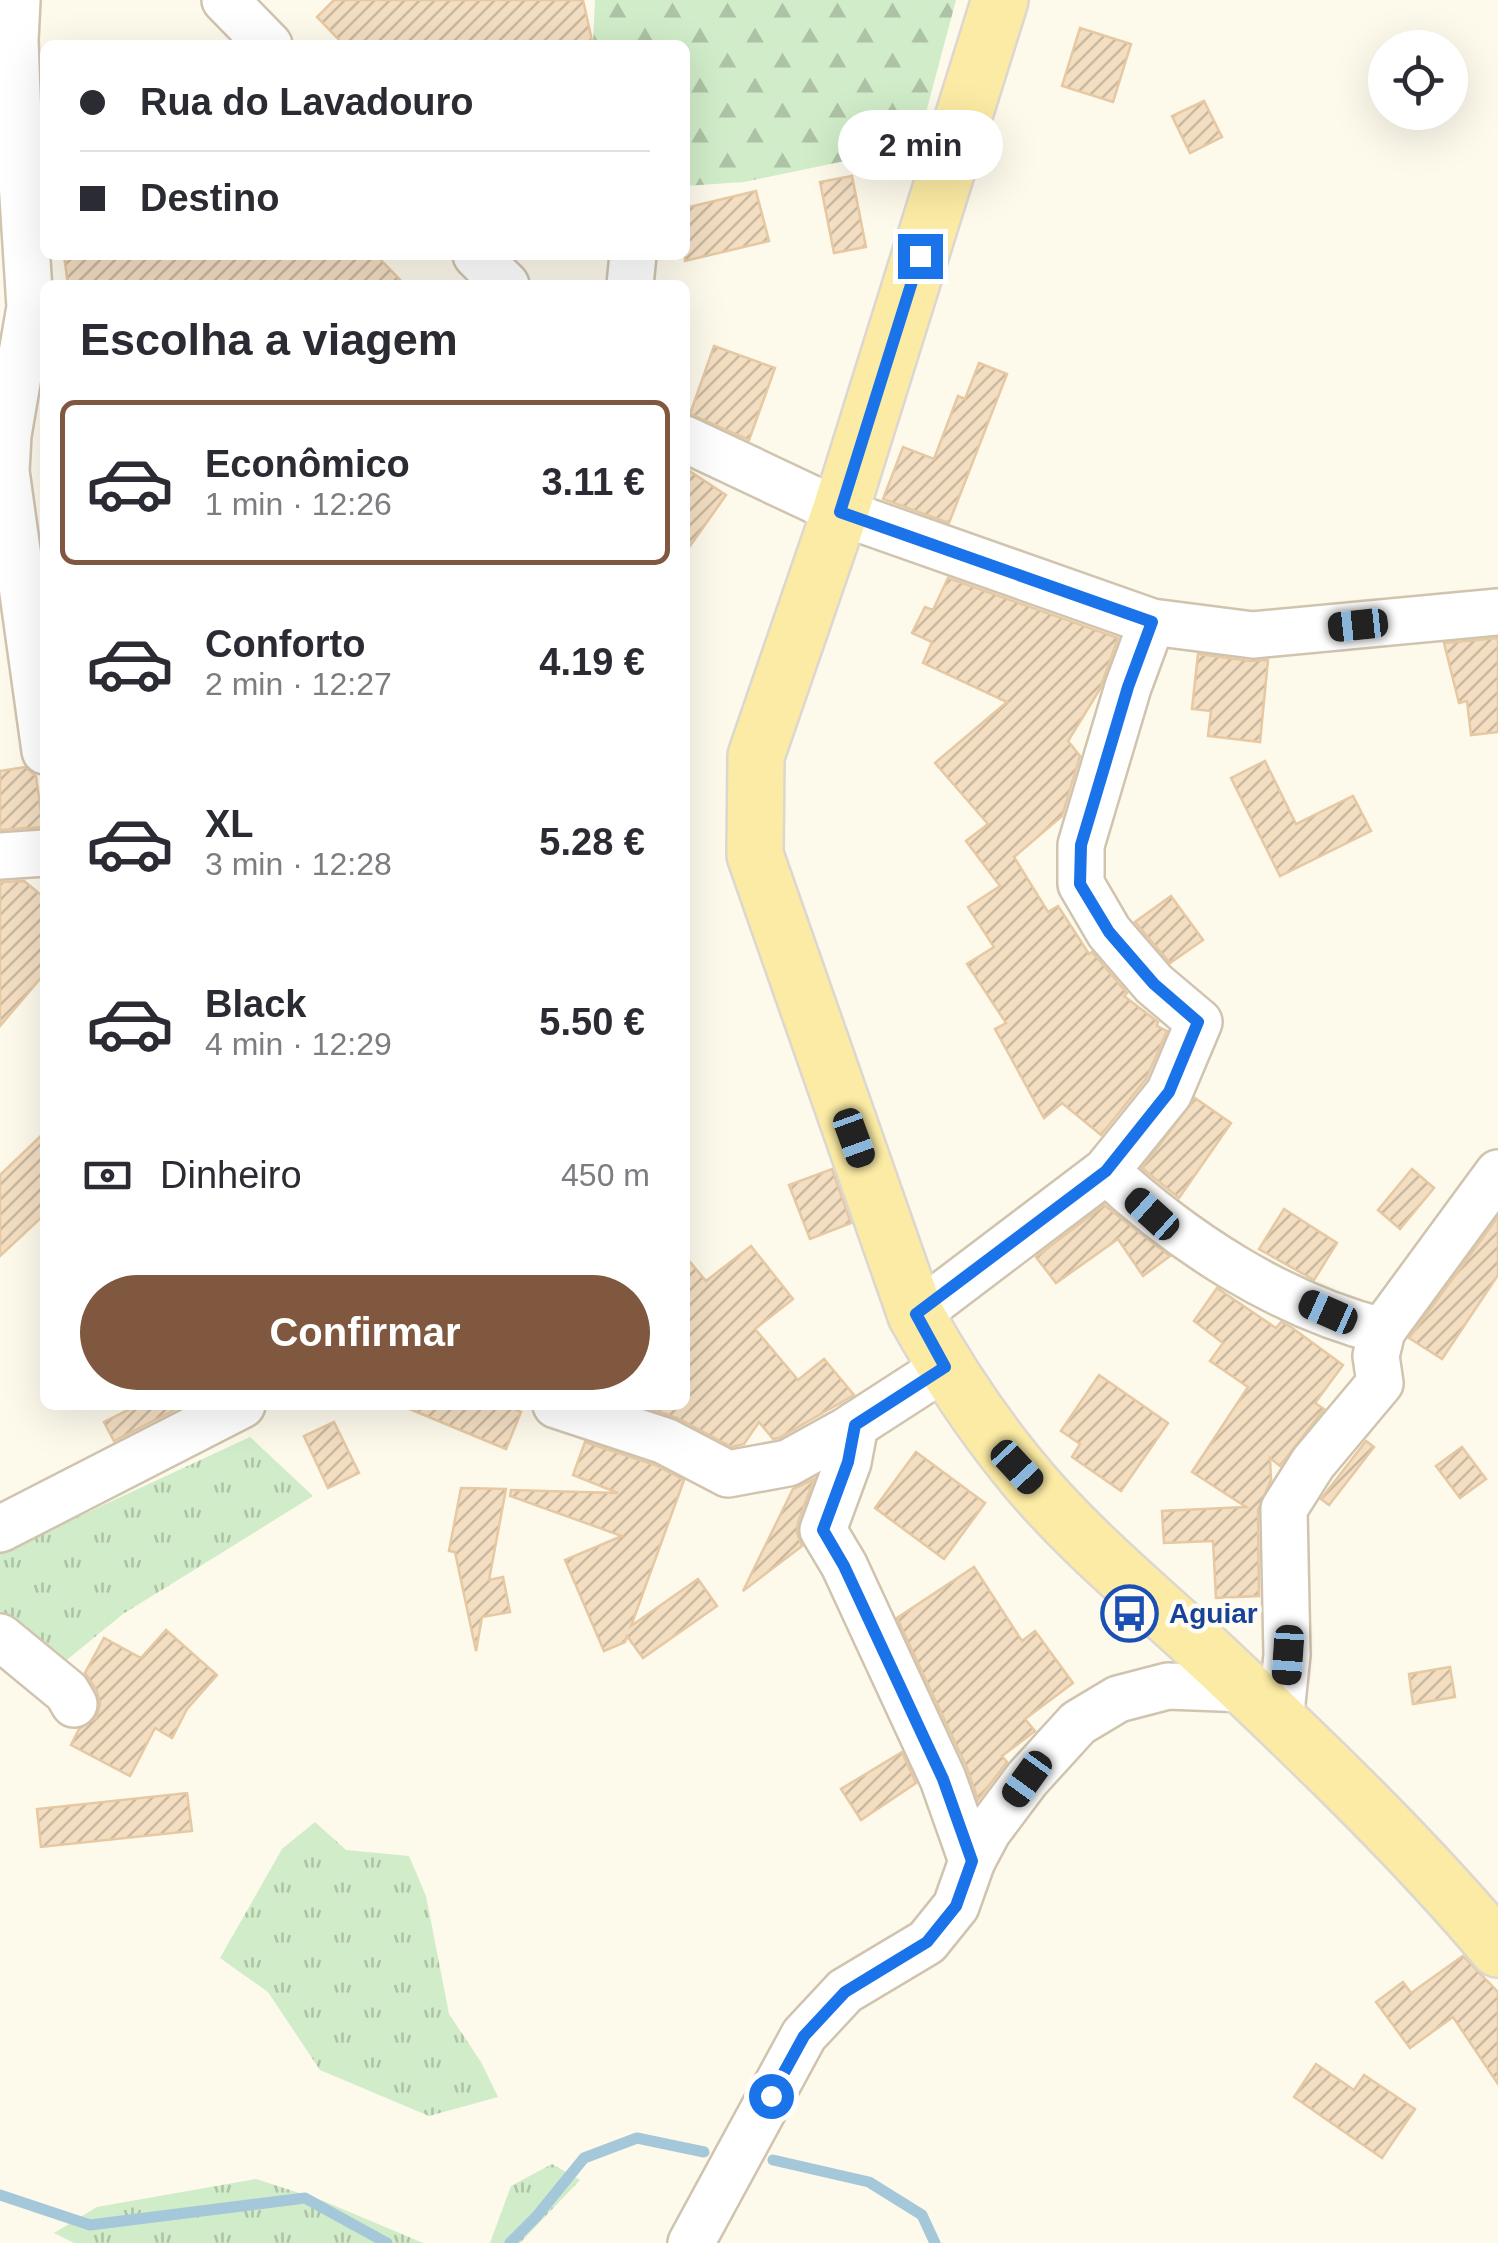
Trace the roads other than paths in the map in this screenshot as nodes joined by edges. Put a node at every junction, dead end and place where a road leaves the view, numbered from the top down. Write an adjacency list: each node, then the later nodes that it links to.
1 (18, 0): 11 (street)
2 (225, 0): 4 (street)
3 (1000, 0): 8 (main road)
4 (265, 40)
5 (481, 260): 6 (street)
6 (501, 280)
7 (690, 441): 8 (street)
8 (840, 512): 10 (street); 16 (main road)
9 (1498, 612): 10 (street)
10 (1152, 622): 14 (street)
11 (40, 715)
12 (40, 852): 13 (street)
13 (0, 856)
14 (1106, 1171): 16 (street); 17 (street)
15 (1498, 1173): 17 (street)
16 (916, 1314): 18 (main road)
17 (1382, 1330): 25 (street)
18 (945, 1367): 21 (street); 25 (main road)
19 (232, 1410): 22 (street)
20 (571, 1410): 21 (street)
21 (855, 1425): 26 (street)
22 (0, 1529)
23 (0, 1637): 24 (street)
24 (74, 1704)
25 (1263, 1705): 26 (street); 27 (main road)
26 (972, 1861): 28 (street)
27 (1498, 1949)
28 (691, 2243)

